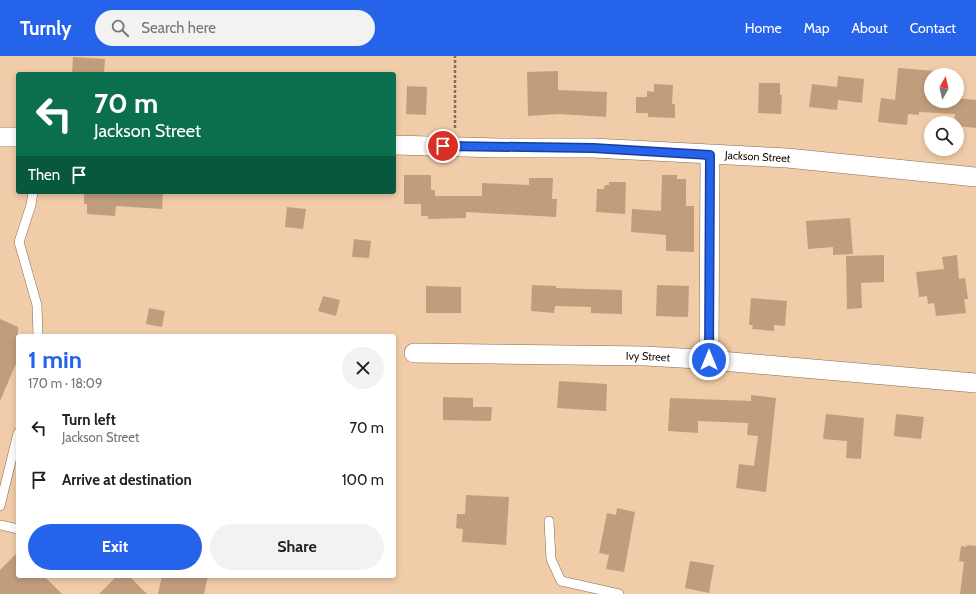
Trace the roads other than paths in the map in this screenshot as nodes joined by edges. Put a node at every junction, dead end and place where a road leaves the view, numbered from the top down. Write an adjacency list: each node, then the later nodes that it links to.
1 (0, 137): 2 (street)
2 (16, 137)
3 (396, 145): 4 (street, Jackson Street)
4 (710, 155): 5 (street, Jackson Street); 9 (street)
5 (976, 177)
6 (33, 194): 7 (lane)
7 (38, 334)
8 (414, 352): 9 (street, Ivy Street)
9 (709, 360): 10 (street, Ivy Street)
10 (976, 383)
11 (16, 441): 12 (lane)
12 (0, 506)
13 (549, 521): 16 (lane)
14 (0, 525): 15 (lane)
15 (16, 529)
16 (619, 594)

